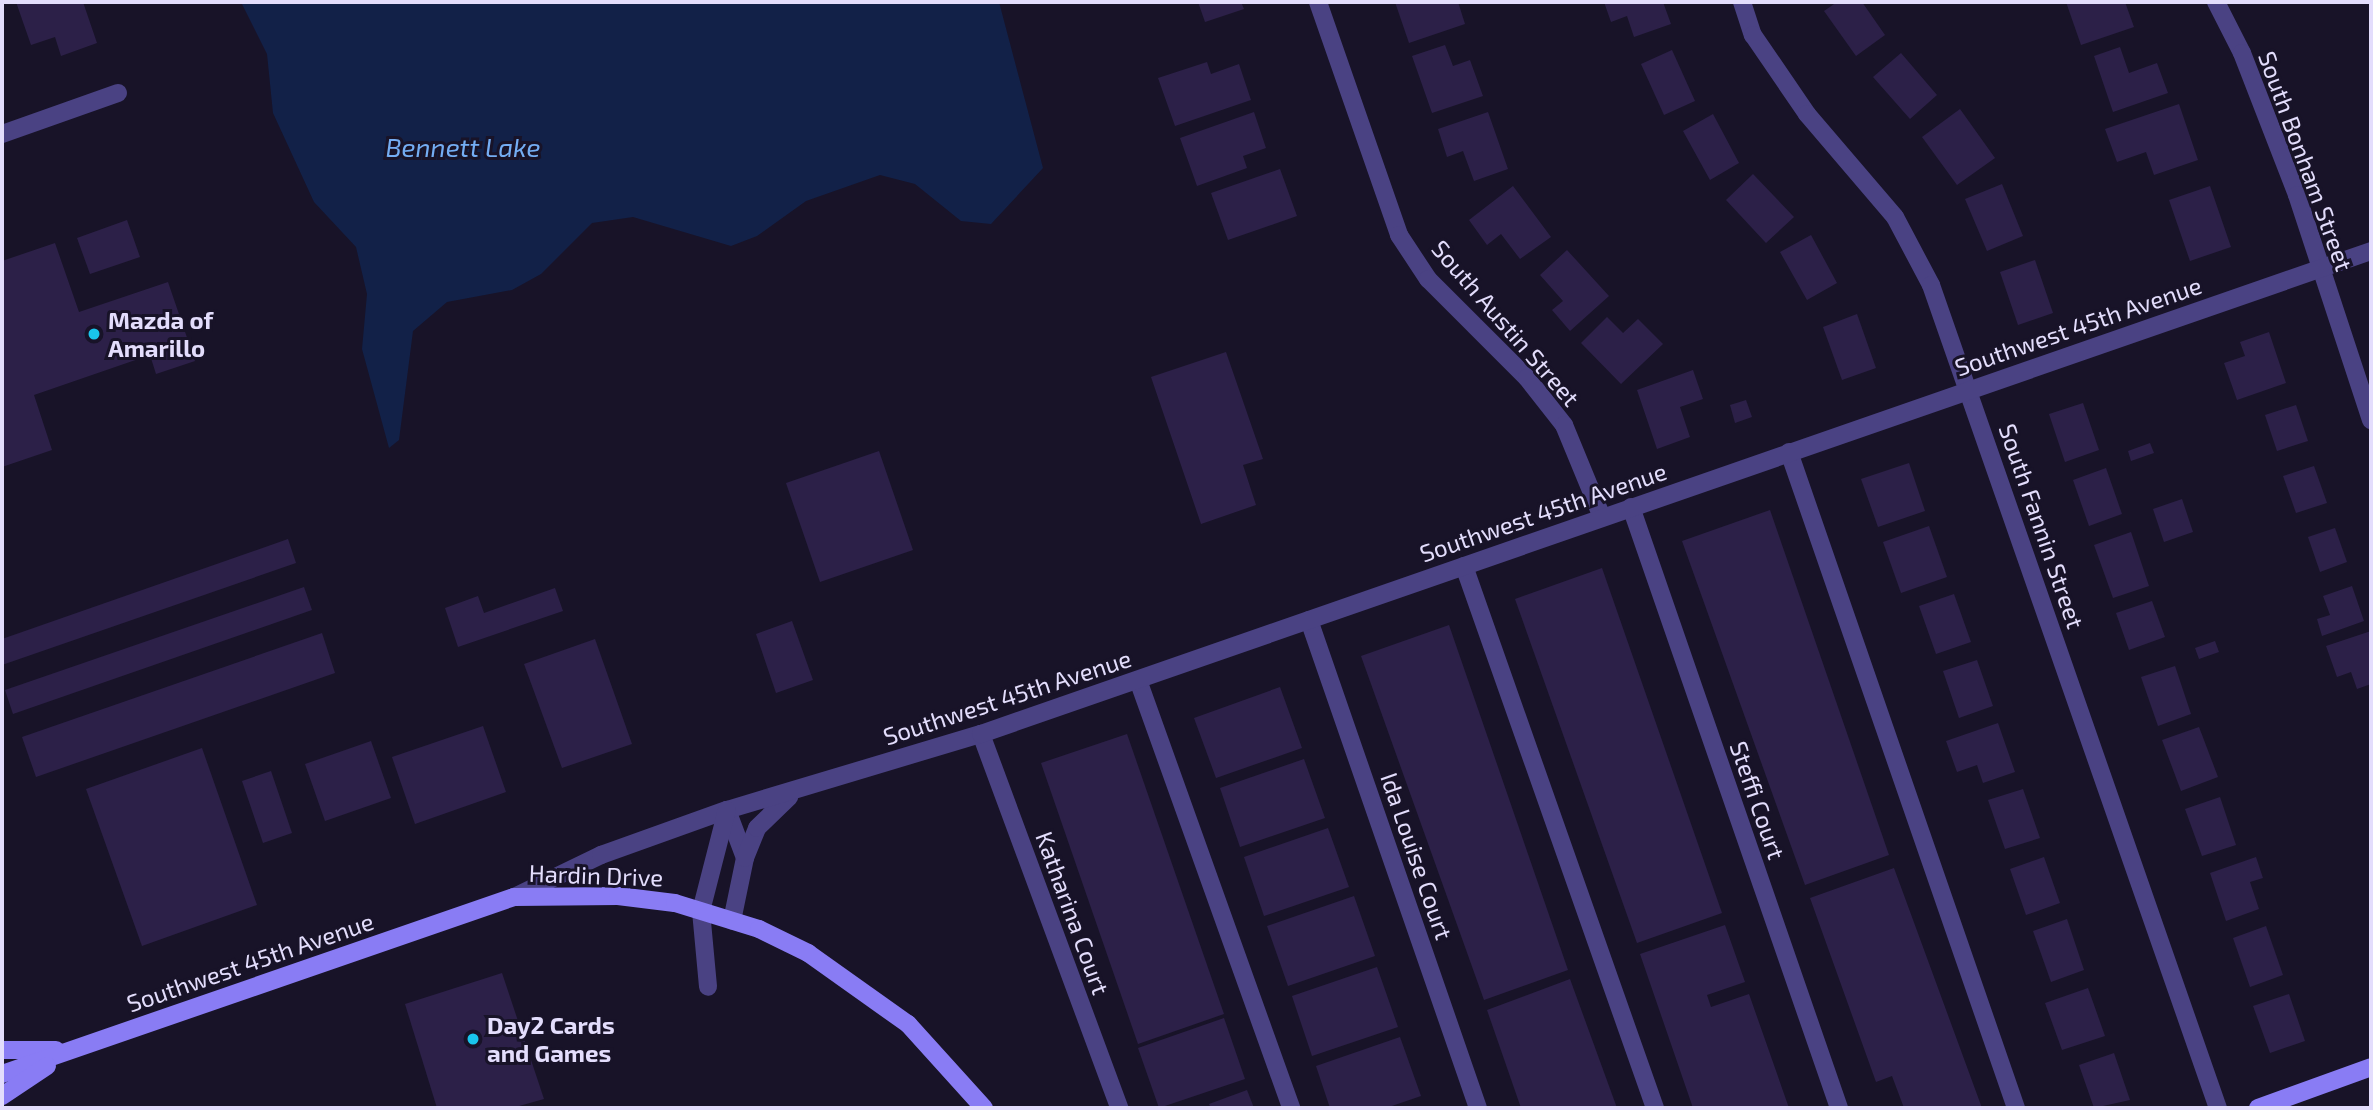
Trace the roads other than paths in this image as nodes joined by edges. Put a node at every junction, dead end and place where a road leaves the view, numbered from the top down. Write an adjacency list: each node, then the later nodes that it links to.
1 (1318, 2): 12 (street, South Austin Street)
2 (1742, 2): 8 (street, South Fannin Street)
3 (2216, 2): 7 (street, South Bonham Street)
4 (118, 93): 5 (street)
5 (2, 134)
6 (2371, 251): 7 (street, Southwest 45th Avenue)
7 (2319, 269): 8 (street, Southwest 45th Avenue); 9 (street, South Bonham Street)
8 (1969, 390): 10 (street, Southwest 45th Avenue); 36 (street, South Fannin Street)
9 (2371, 420)
10 (1789, 452): 11 (street, Southwest 45th Avenue); 35 (street)
11 (1631, 507): 12 (street, Southwest 45th Avenue); 34 (street, Steffi Court)
12 (1602, 517): 13 (street, Southwest 45th Avenue)
13 (1464, 566): 14 (street, Southwest 45th Avenue); 33 (street)
14 (1309, 620): 15 (street, Southwest 45th Avenue); 32 (street, Ida Louise Court)
15 (1138, 680): 16 (street, Southwest 45th Avenue); 31 (street)
16 (981, 734): 17 (street, Southwest 45th Avenue); 30 (street, Katharina Court)
17 (813, 785): 18 (street, Southwest 45th Avenue); 19 (street)
18 (727, 810): 19 (street); 20 (street, Southwest 45th Avenue); 21 (street)
19 (745, 858): 22 (street)
20 (514, 897): 21 (main road, Hardin Drive); 24 (main road, Southwest 45th Avenue)
21 (701, 911): 22 (main road, Hardin Drive); 23 (street)
22 (732, 921): 29 (main road, Hardin Drive)
23 (708, 987)
24 (70, 1050): 25 (main road); 27 (main road, Southwest 45th Avenue); 28 (main road)
25 (2, 1051)
26 (2371, 1067): 37 (main road)
27 (2, 1074)
28 (2, 1096)
29 (984, 1108)
30 (1119, 1108)
31 (1291, 1108)
32 (1478, 1108)
33 (1655, 1108)
34 (1839, 1108)
35 (2016, 1108)
36 (2218, 1108)
37 (2258, 1108)

